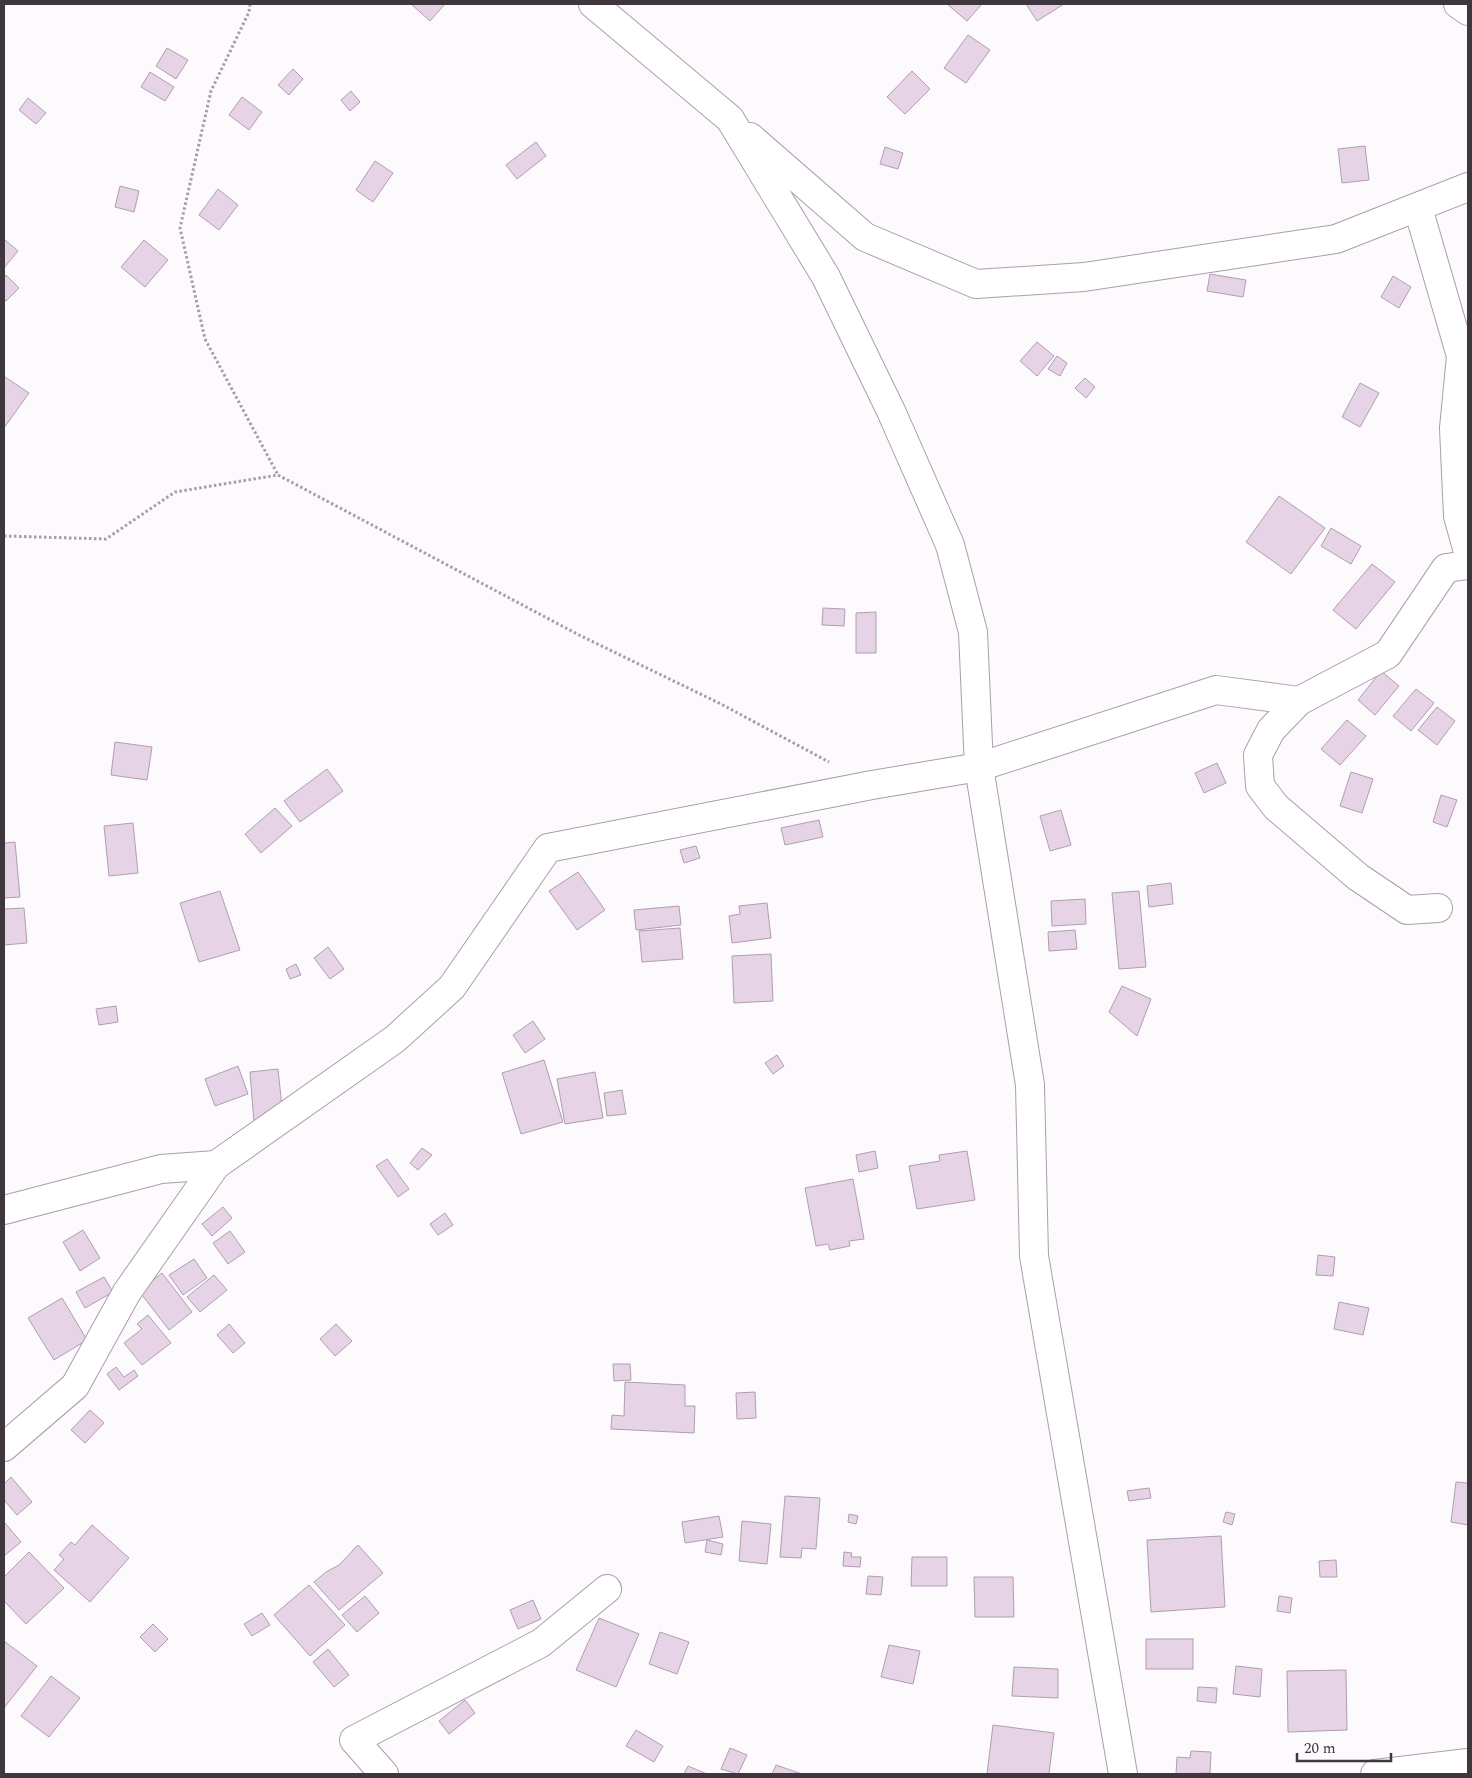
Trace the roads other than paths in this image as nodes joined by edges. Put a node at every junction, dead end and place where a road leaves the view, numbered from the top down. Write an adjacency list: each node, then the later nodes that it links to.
1 (593, 4): 4 (street)
2 (1458, 4): 3 (street)
3 (1468, 10)
4 (730, 119): 6 (street); 10 (street)
5 (1468, 187): 6 (street)
6 (1418, 208): 7 (street)
7 (1468, 552)
8 (1468, 565): 9 (street)
9 (1299, 701): 10 (street); 11 (street)
10 (979, 768): 12 (street); 18 (street)
11 (1438, 908)
12 (216, 1165): 13 (street); 14 (street)
13 (4, 1210)
14 (4, 1447)
15 (607, 1589): 17 (street)
16 (1468, 1763): 19 (street)
17 (384, 1774)
18 (1122, 1774)
19 (1375, 1774)

